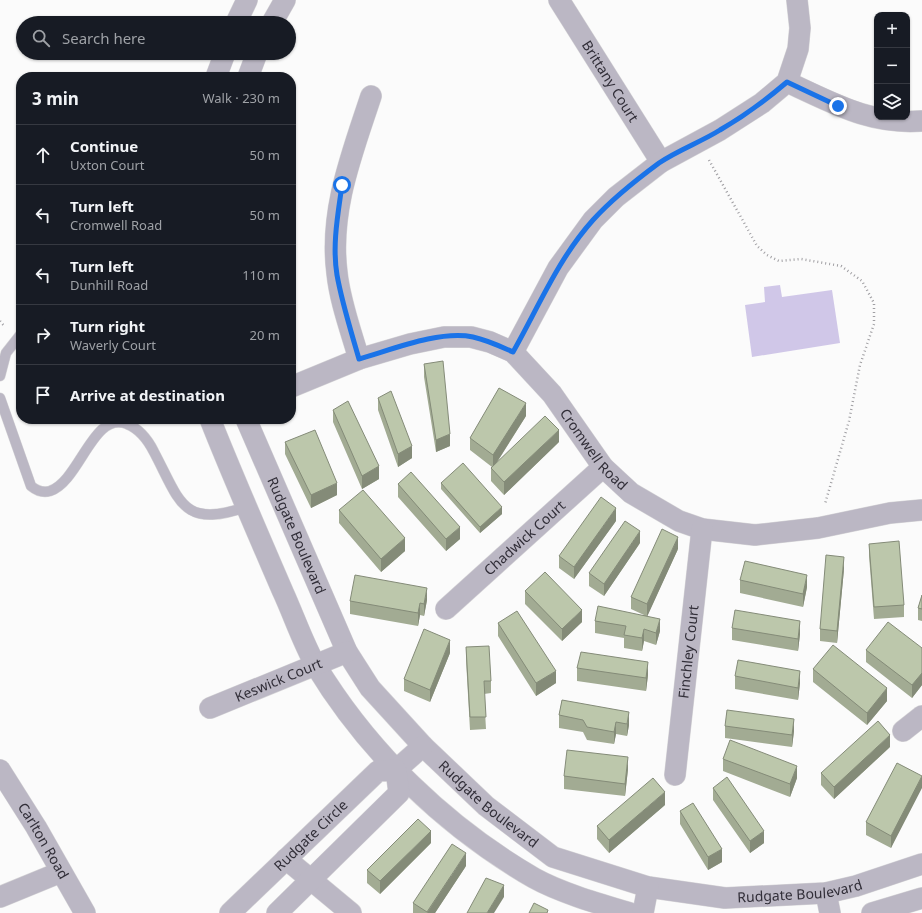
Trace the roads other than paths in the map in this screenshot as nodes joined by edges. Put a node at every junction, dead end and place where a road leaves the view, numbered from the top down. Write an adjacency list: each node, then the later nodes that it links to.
1 (247, 0): 5 (street)
2 (285, 0): 6 (street)
3 (560, 0): 14 (street, Brittany Court)
4 (797, 0): 11 (street)
5 (239, 16)
6 (276, 16)
7 (222, 60): 9 (street)
8 (254, 60): 10 (street)
9 (218, 72)
10 (250, 72)
11 (787, 82): 13 (street); 14 (street)
12 (371, 96): 17 (street)
13 (922, 120)
14 (661, 162): 16 (street)
15 (16, 340): 18 (lane)
16 (513, 352): 17 (street, Cromwell Road); 25 (street, Cromwell Road)
17 (359, 359): 19 (street, Cromwell Road)
18 (0, 376)
19 (296, 385)
20 (0, 398): 21 (lane)
21 (105, 424)
22 (127, 424): 27 (lane)
23 (213, 424): 27 (street)
24 (248, 424): 26 (street, Rudgate Boulevard)
25 (603, 467): 29 (street, Cromwell Road); 30 (street, Chadwick Court)
26 (276, 493): 27 (street); 31 (street, Rudgate Boulevard)
27 (246, 507): 32 (street)
28 (922, 510): 29 (street, Cromwell Road)
29 (702, 529): 39 (street, Finchley Court)
30 (446, 609)
31 (347, 652): 32 (street, Keswick Court); 36 (street, Rudgate Boulevard)
32 (315, 665): 33 (street, Keswick Court); 38 (street)
33 (210, 708)
34 (922, 716): 35 (street)
35 (903, 731)
36 (423, 746): 38 (street); 44 (street, Rudgate Boulevard)
37 (0, 770): 42 (street, Carlton Road)
38 (396, 770): 40 (street, Rudgate Circle); 43 (street); 52 (street)
39 (675, 775)
40 (286, 859): 43 (street); 49 (street, Rudgate Circle)
41 (922, 864): 47 (street, Rudgate Boulevard)
42 (62, 872): 45 (street); 48 (street, Carlton Road)
43 (311, 880): 50 (street); 51 (street)
44 (648, 887): 47 (street, Rudgate Boulevard); 53 (street)
45 (0, 897)
46 (922, 898): 54 (street)
47 (828, 903)
48 (85, 913)
49 (230, 913)
50 (277, 913)
51 (351, 913)
52 (630, 913)
53 (643, 913)
54 (872, 913)

